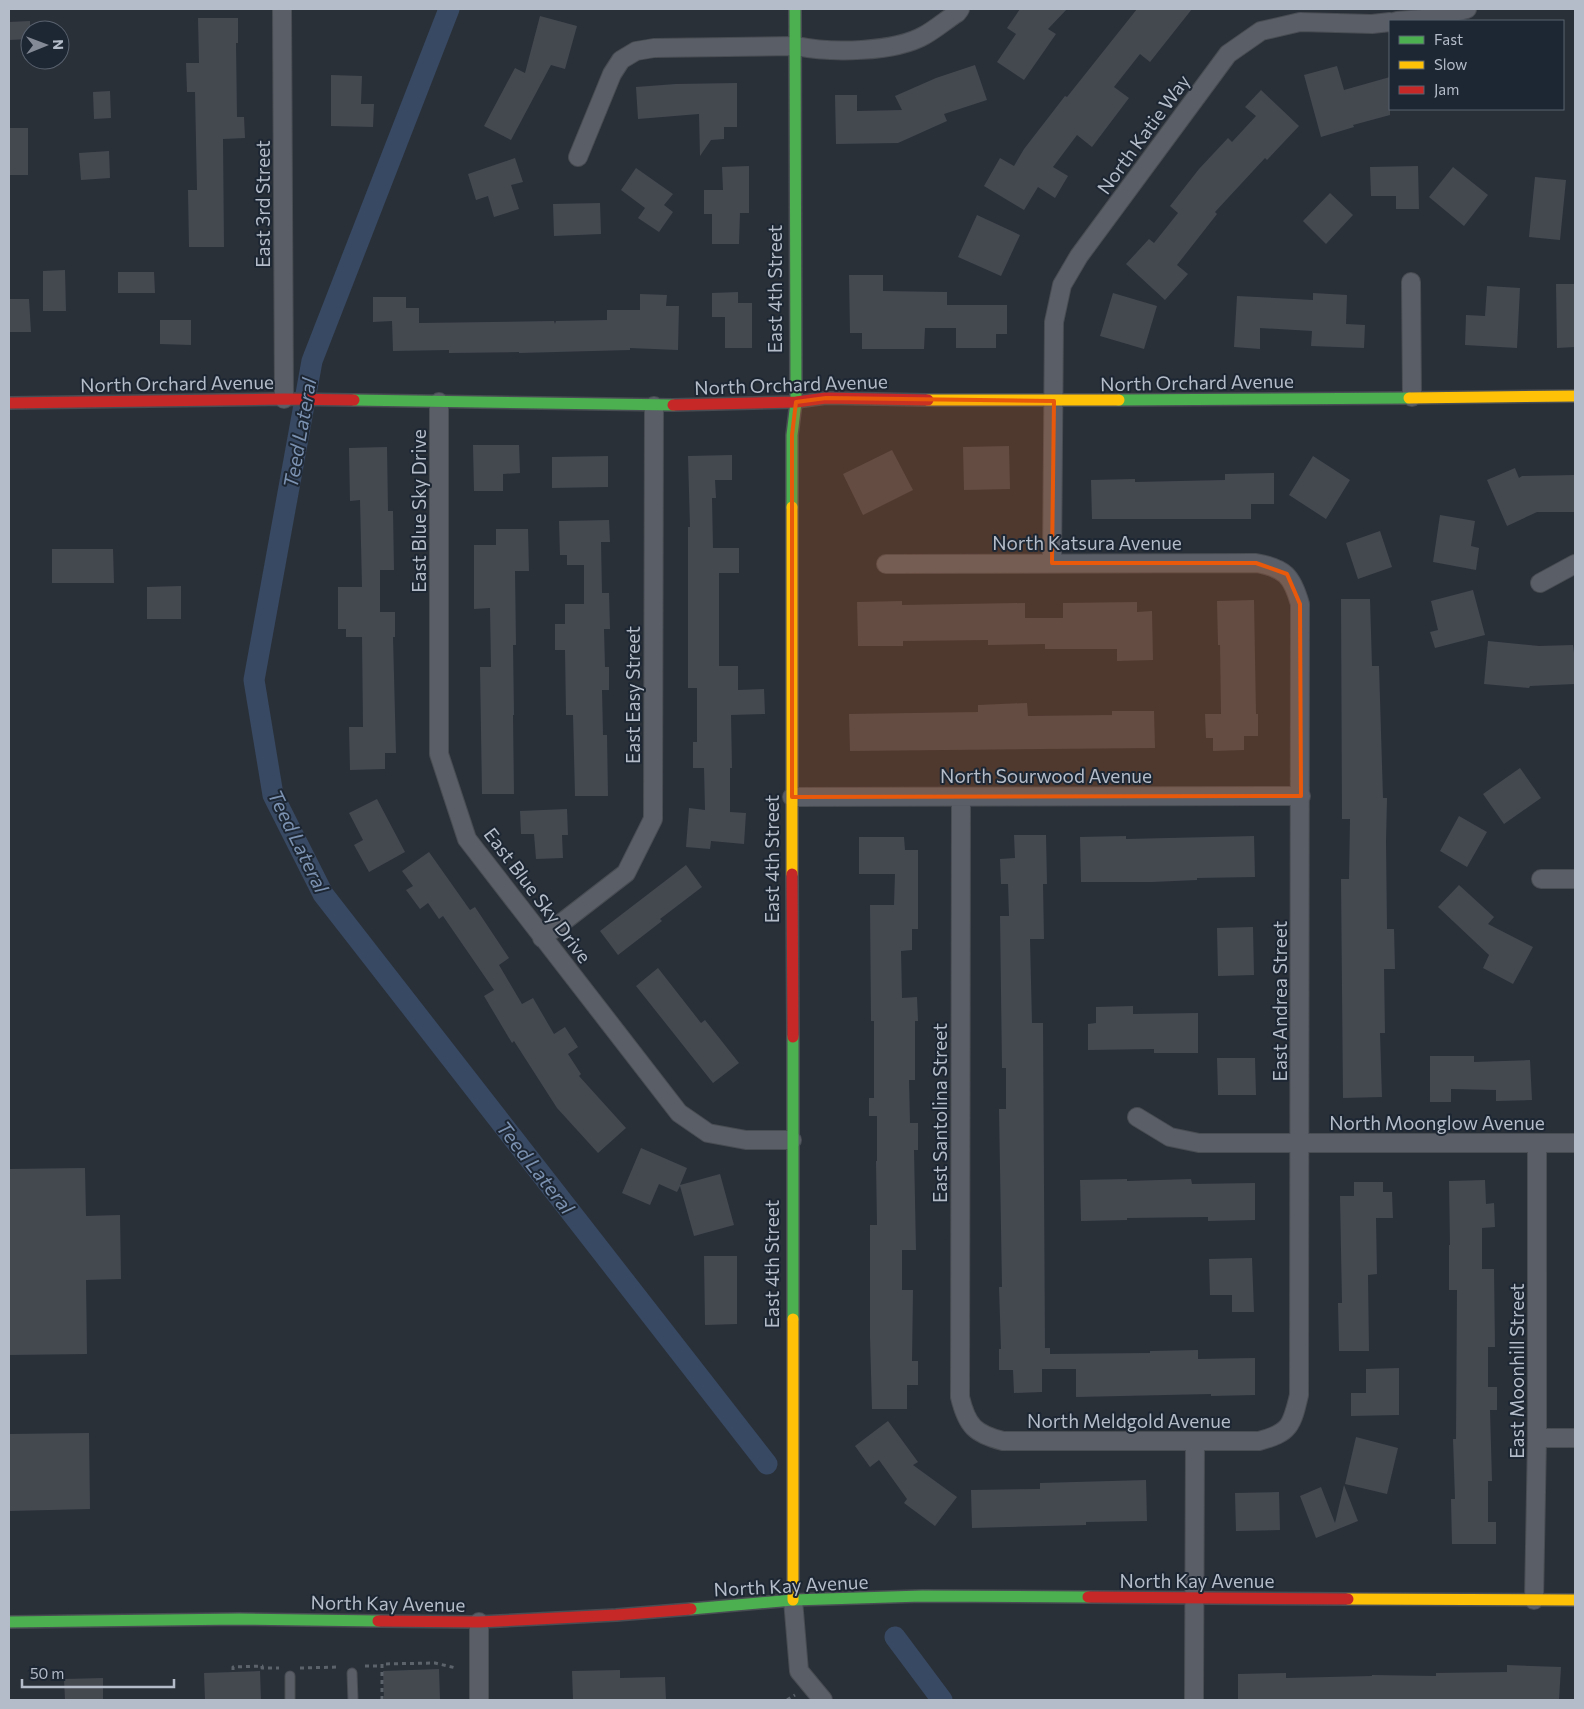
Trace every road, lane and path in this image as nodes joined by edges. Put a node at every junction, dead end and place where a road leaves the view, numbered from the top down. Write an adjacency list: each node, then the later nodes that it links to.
1 (282, 9): 12 (street, East 3rd Street)
2 (795, 9): 7 (street, East 4th Street)
3 (960, 9): 7 (street)
4 (1467, 9): 5 (street)
5 (1410, 20)
6 (1389, 22): 13 (street, North Katie Way)
7 (796, 46): 8 (street); 15 (street, East 4th Street)
8 (578, 157)
9 (1411, 282): 11 (street)
10 (1575, 396): 11 (street, North Orchard Avenue)
11 (1412, 397): 13 (street, North Orchard Avenue)
12 (289, 399): 14 (street, North Orchard Avenue); 16 (street, North Orchard Avenue)
13 (1054, 401): 15 (street, North Orchard Avenue); 18 (street, North Katie Way)
14 (439, 402): 17 (street, North Orchard Avenue); 28 (street, East Blue Sky Drive)
15 (796, 402): 17 (street, North Orchard Avenue); 24 (street, East 4th Street)
16 (9, 403)
17 (654, 406): 28 (street, East Easy Street)
18 (1052, 563): 19 (street, North Katsura Avenue); 21 (street, North Katsura Avenue)
19 (886, 564)
20 (1575, 564): 22 (street)
21 (1286, 574): 23 (street, East Andrea Street)
22 (1540, 583)
23 (1301, 796): 25 (street, North Sourwood Avenue); 31 (street, East Andrea Street)
24 (792, 797): 25 (street, North Sourwood Avenue); 30 (street, East 4th Street)
25 (961, 797): 34 (street, East Santolina Street)
26 (1541, 879): 27 (street)
27 (1575, 879)
28 (542, 938): 30 (street, East Blue Sky Drive)
29 (1137, 1117): 31 (street, North Moonglow Avenue)
30 (792, 1140): 40 (street, East 4th Street)
31 (1299, 1143): 32 (street, North Moonglow Avenue); 35 (street, East Andrea Street)
32 (1537, 1143): 33 (street, North Moonglow Avenue); 36 (street, East Moonhill Street)
33 (1575, 1143)
34 (972, 1427): 38 (street, North Meldgold Avenue)
35 (1287, 1429): 38 (street, North Meldgold Avenue)
36 (1537, 1438): 37 (street); 41 (street, East Moonhill Street)
37 (1575, 1438)
38 (1195, 1441): 39 (street)
39 (1194, 1598): 40 (street, North Kay Avenue); 41 (street, North Kay Avenue); 58 (street)
40 (793, 1600): 44 (street, North Kay Avenue); 57 (street, East 4th Street)
41 (1534, 1600): 42 (street, North Kay Avenue)
42 (1575, 1600)
43 (9, 1622): 44 (street, North Kay Avenue)
44 (479, 1622): 56 (street)
45 (362, 1666): 46 (path)
46 (382, 1666): 49 (path); 55 (path)
47 (342, 1667): 51 (path)
48 (282, 1668): 50 (path)
49 (456, 1668)
50 (233, 1670)
51 (291, 1672): 53 (lane)
52 (352, 1672): 54 (lane)
53 (290, 1700)
54 (353, 1700)
55 (382, 1700)
56 (479, 1700)
57 (823, 1700)
58 (1194, 1700)

